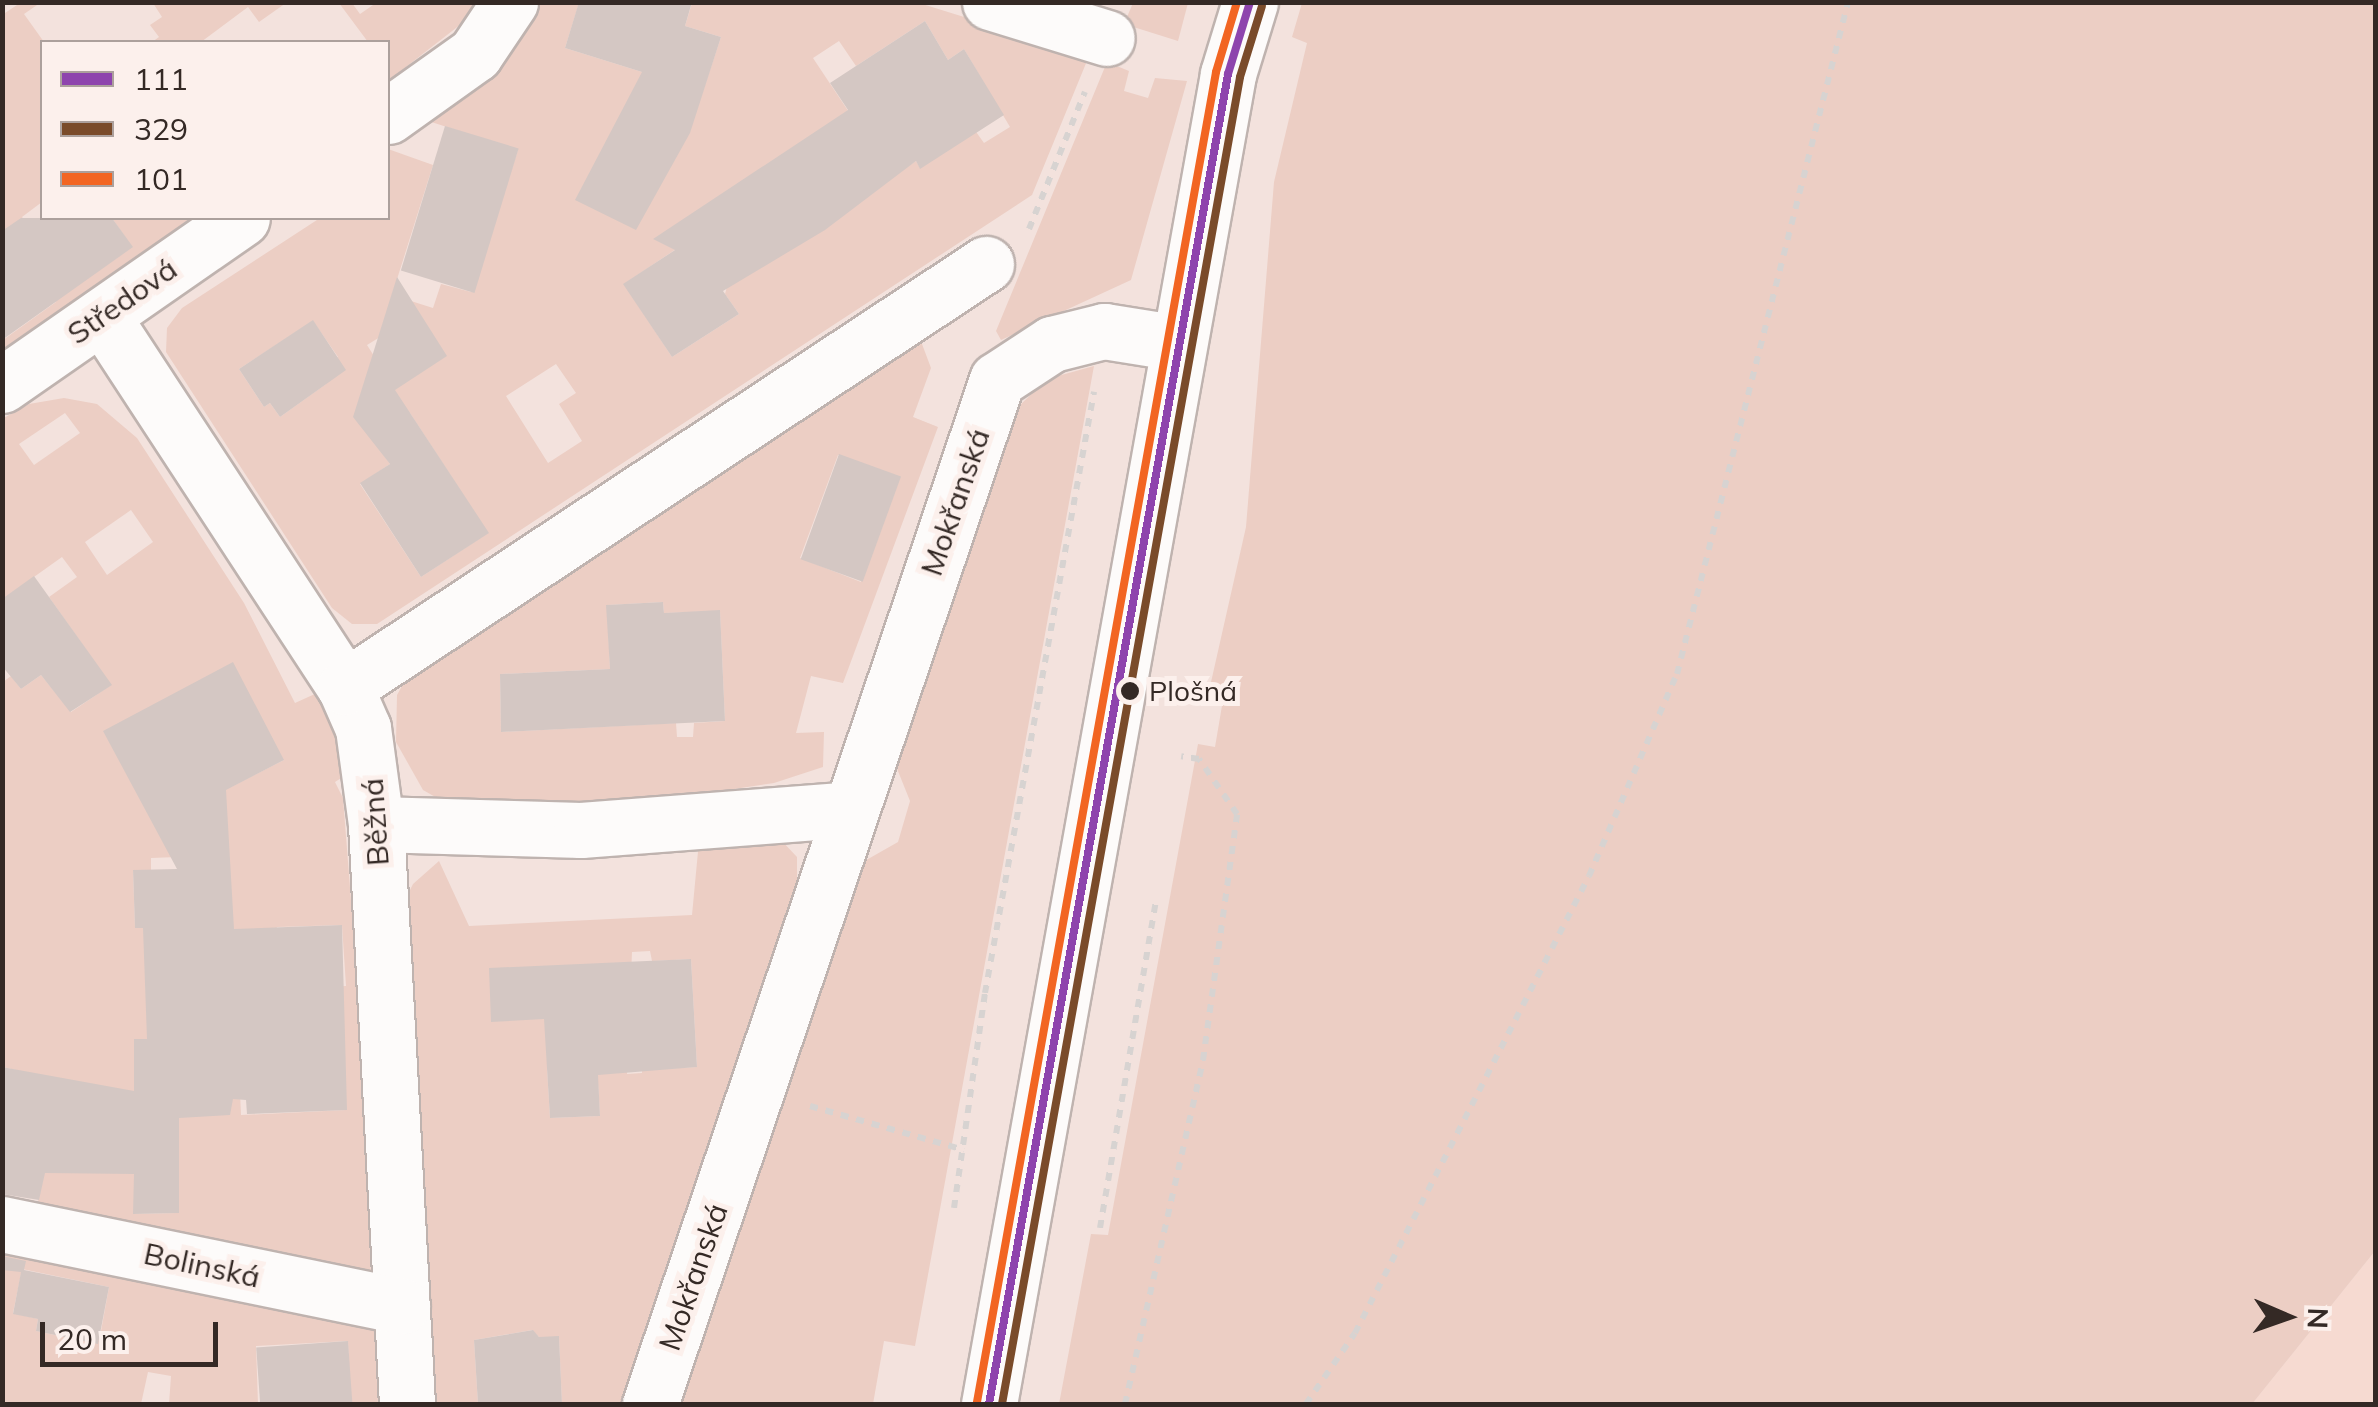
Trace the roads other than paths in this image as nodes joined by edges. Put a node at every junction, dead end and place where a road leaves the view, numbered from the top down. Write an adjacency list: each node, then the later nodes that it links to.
1 (510, 2): 5 (street)
2 (990, 2): 4 (street)
3 (1250, 2): 9 (street)
4 (1107, 38)
5 (390, 115)
6 (239, 220): 8 (street, Středová)
7 (1004, 256): 11 (street)
8 (102, 316): 10 (street, Středová); 11 (street, Běžná)
9 (1179, 343): 12 (street, Mokřanská); 18 (street)
10 (2, 385)
11 (345, 686): 13 (street, Běžná)
12 (851, 809): 13 (street); 17 (street, Mokřanská)
13 (376, 824): 15 (street, Běžná)
14 (2, 1224): 15 (street, Bolinská)
15 (402, 1306): 16 (street, Běžná)
16 (407, 1404)
17 (650, 1404)
18 (988, 1404)

